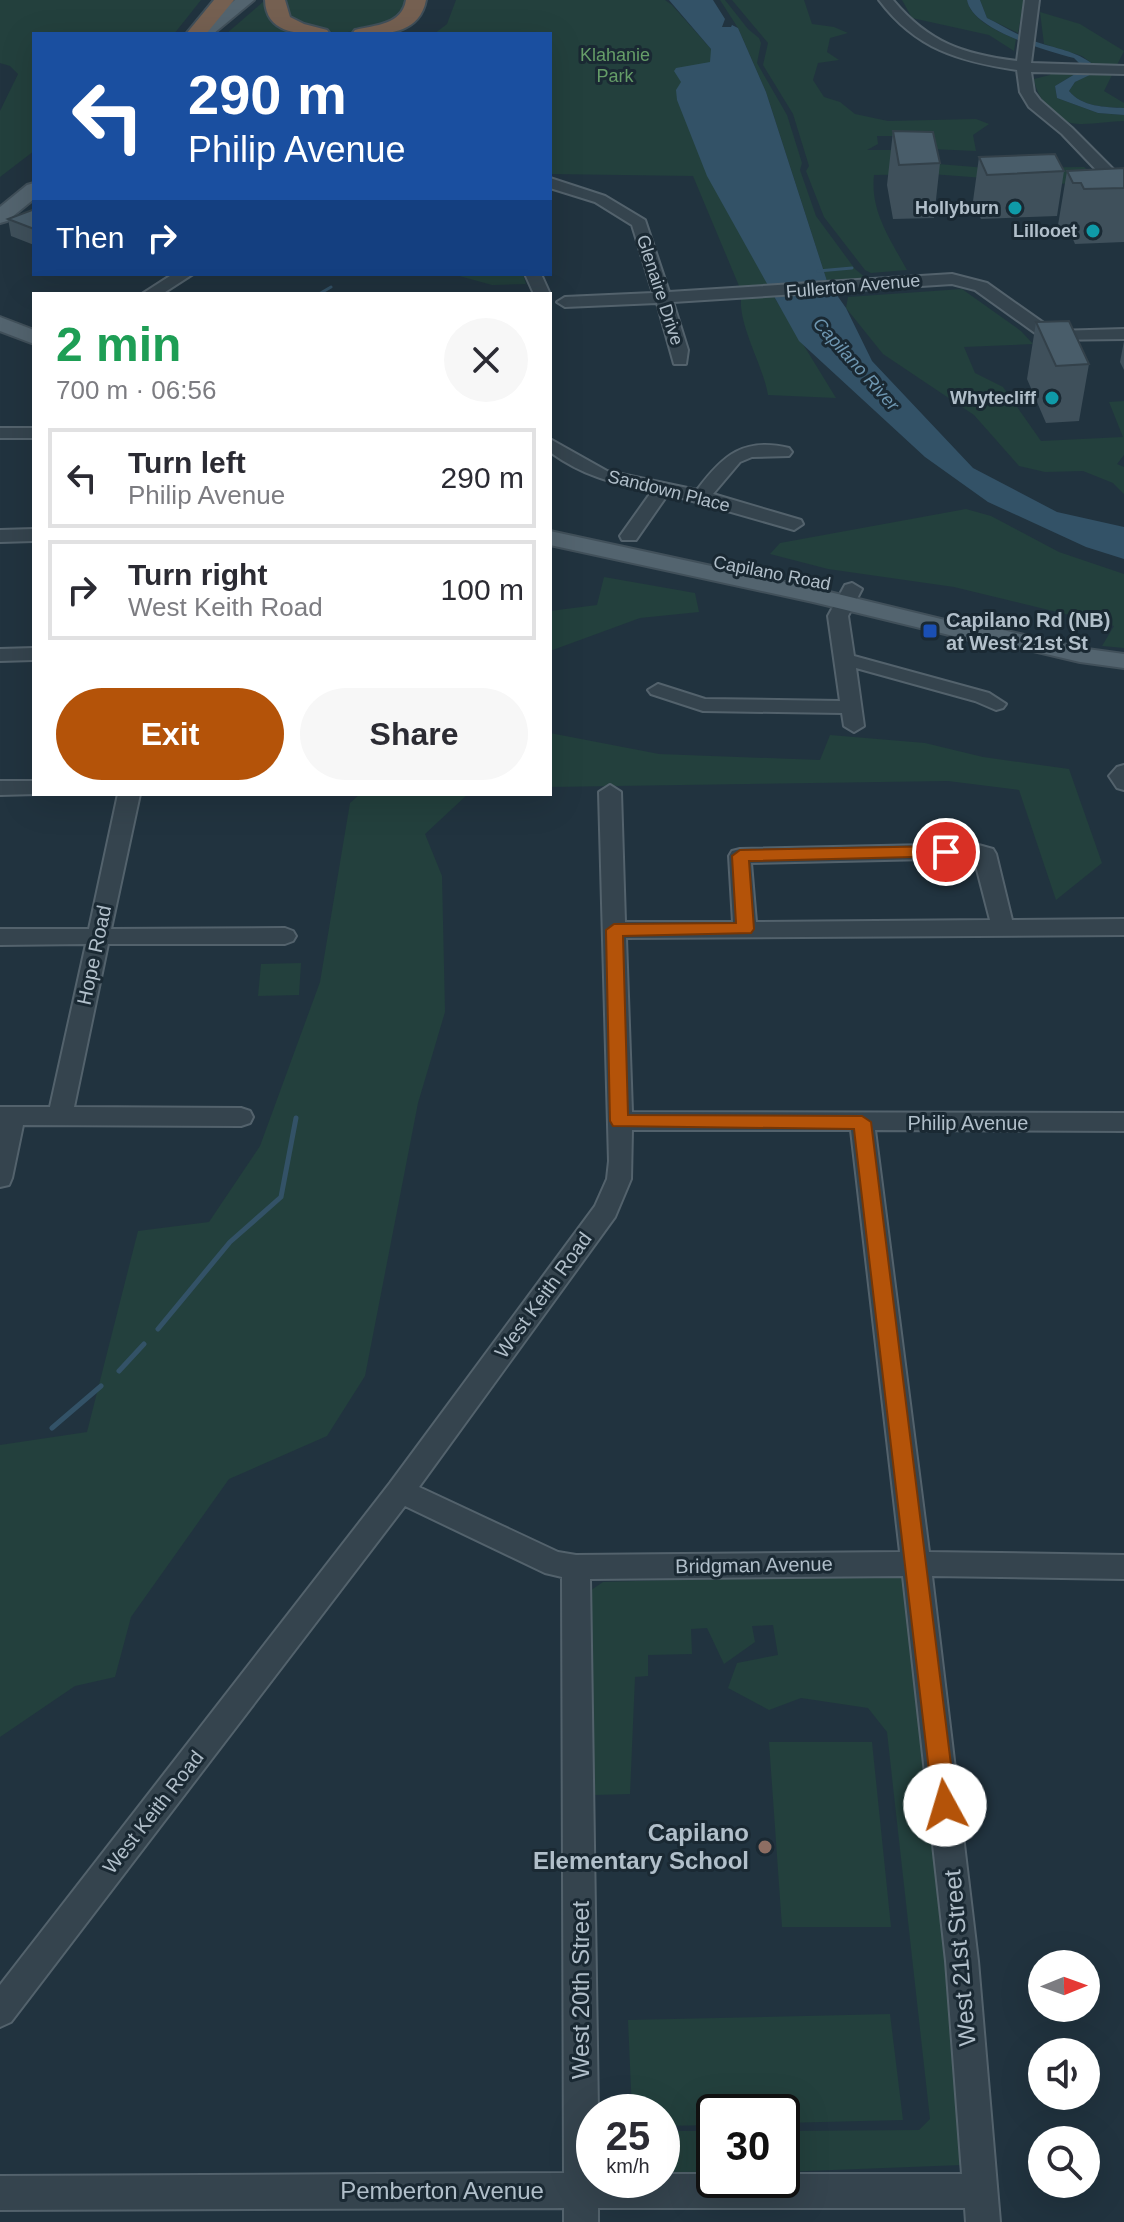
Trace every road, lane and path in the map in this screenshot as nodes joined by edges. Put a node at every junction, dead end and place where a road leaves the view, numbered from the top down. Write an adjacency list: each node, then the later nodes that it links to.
1 (224, 0): 9 (highway)
2 (246, 0): 10 (main road)
3 (259, 0): 11 (main road)
4 (275, 0): 12 (highway)
5 (416, 0): 13 (highway)
6 (434, 0): 14 (highway)
7 (886, 0): 15 (street)
8 (1032, 0): 15 (street)
9 (200, 32)
10 (202, 32)
11 (219, 32)
12 (314, 32)
13 (371, 32)
14 (402, 32)
15 (1025, 58): 16 (street); 19 (street)
16 (1123, 70)
17 (32, 171): 23 (main road)
18 (1124, 174): 19 (street)
19 (1106, 175): 21 (street)
20 (552, 184): 27 (street, Glenaire Drive)
21 (1124, 187)
22 (32, 191): 24 (main road)
23 (0, 195)
24 (0, 217)
25 (182, 276): 26 (street)
26 (154, 292)
27 (661, 298): 28 (street, Fullerton Avenue); 30 (street, Fullerton Avenue); 32 (street, Glenaire Drive)
28 (558, 300)
29 (0, 323): 31 (main road)
30 (1124, 334)
31 (32, 337)
32 (680, 360)
33 (0, 433): 34 (street)
34 (32, 433)
35 (552, 445): 37 (street, Sandown Place)
36 (783, 452): 38 (street)
37 (663, 489): 38 (street, Sandown Place); 43 (street)
38 (702, 496): 39 (street, Sandown Place)
39 (794, 524)
40 (555, 532): 44 (main road, Capilano Road)
41 (32, 535): 42 (street)
42 (0, 536)
43 (629, 536)
44 (849, 596): 47 (street); 48 (main road, Capilano Road)
45 (32, 654): 46 (street)
46 (0, 655)
47 (844, 659): 49 (street); 50 (street)
48 (1124, 661)
49 (658, 690)
50 (996, 704)
51 (1124, 772): 52 (street)
52 (1124, 783)
53 (0, 788): 54 (street)
54 (32, 788)
55 (610, 792): 60 (street, West Keith Road)
56 (129, 796): 61 (street, Hope Road)
57 (1003, 927): 58 (street); 59 (street); 59 (street)
58 (1124, 927)
59 (745, 929): 60 (street)
60 (614, 930): 67 (street, West Keith Road)
61 (97, 936): 62 (street); 63 (street); 65 (street, Hope Road)
62 (285, 936)
63 (0, 937)
64 (6, 1116): 65 (street); 70 (street)
65 (60, 1117): 66 (street)
66 (241, 1117)
67 (619, 1121): 68 (street, Philip Avenue); 71 (street, West Keith Road)
68 (862, 1122): 69 (street, Philip Avenue); 72 (street, West 21st Street)
69 (1124, 1122)
70 (0, 1178)
71 (400, 1491): 73 (street, Bridgman Avenue); 75 (street, West Keith Road)
72 (915, 1564): 73 (street, Bridgman Avenue); 74 (street, Bridgman Avenue); 77 (street, West 21st Street)
73 (576, 1567): 78 (street, West 20th Street)
74 (1124, 1567)
75 (0, 2011)
76 (0, 2193): 78 (street, Pemberton Avenue)
77 (981, 2206): 78 (street, Pemberton Avenue)
78 (581, 2207)

